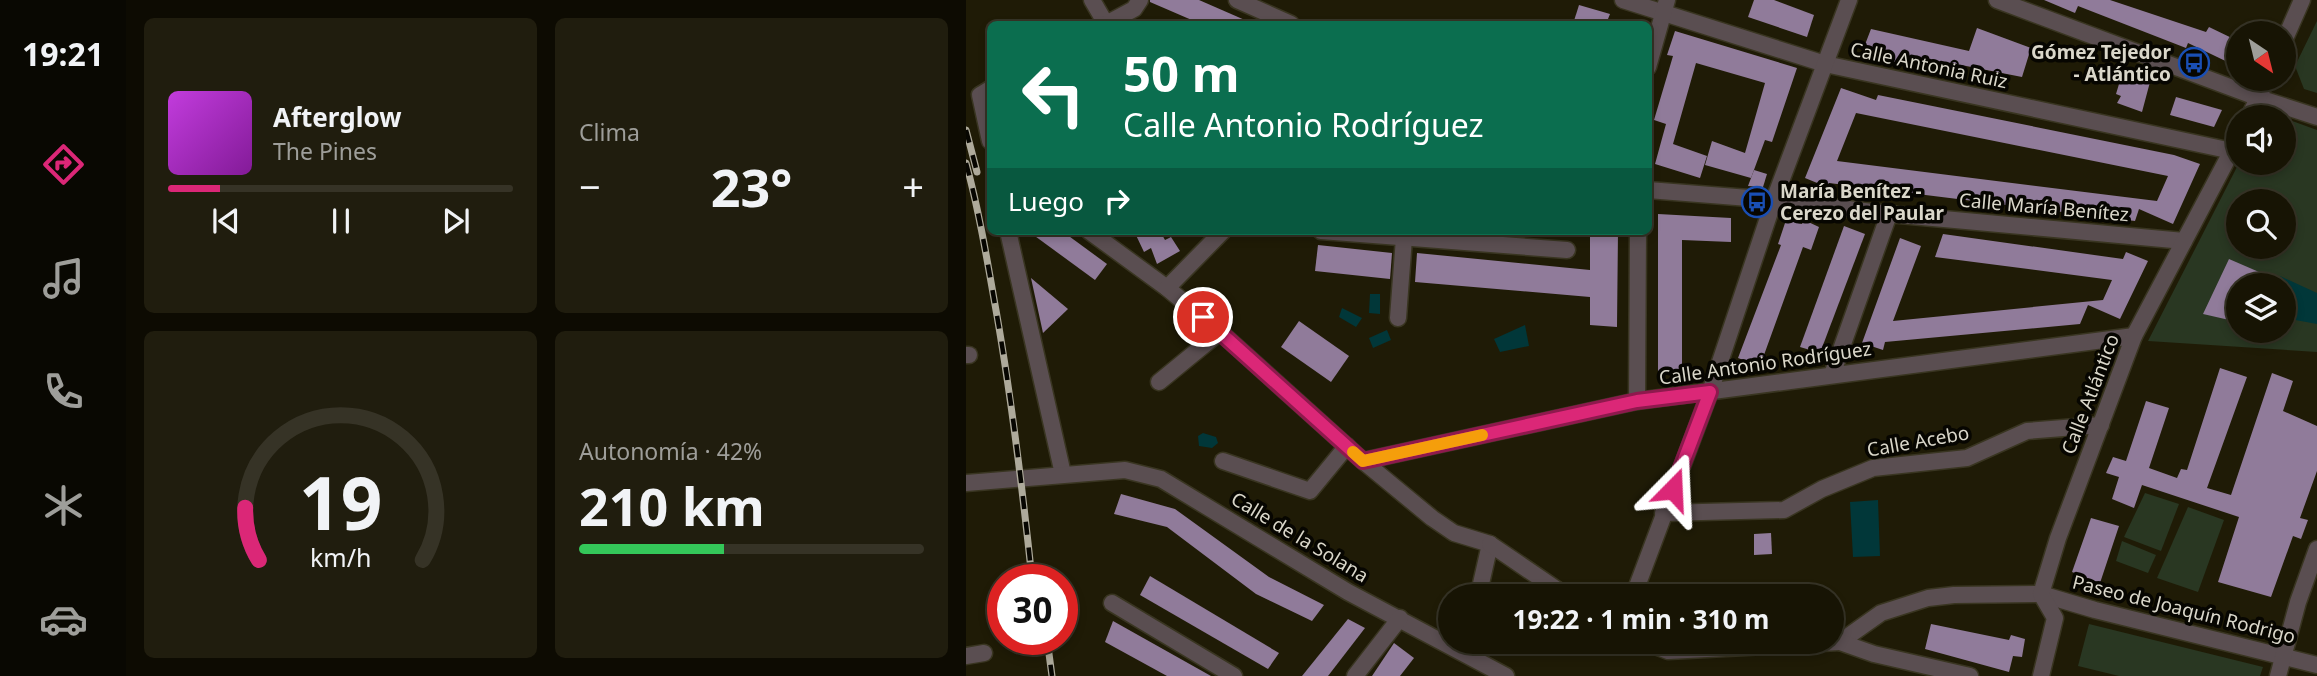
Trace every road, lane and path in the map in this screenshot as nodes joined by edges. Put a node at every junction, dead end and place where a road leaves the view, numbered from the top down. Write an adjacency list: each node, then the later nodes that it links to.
1 (1092, 0): 9 (street)
2 (1140, 0): 10 (street)
3 (1237, 0): 11 (street)
4 (1622, 0): 8 (street, Calle Antonia Ruiz)
5 (1849, 0): 14 (street)
6 (1997, 0): 17 (street)
7 (2302, 0): 12 (street)
8 (1665, 6): 13 (street); 14 (street, Calle Antonia Ruiz)
9 (1104, 21)
10 (1112, 21)
11 (1284, 21)
12 (2293, 21)
13 (1652, 52)
14 (1825, 64): 21 (street, Calle Antonia Ruiz); 24 (street)
15 (2262, 91): 17 (street)
16 (985, 92): 19 (street)
17 (2259, 98): 18 (street); 20 (street)
18 (2255, 105)
19 (987, 112)
20 (2317, 117)
21 (2226, 143)
22 (2226, 162): 32 (street, Calle Atlántico)
23 (1652, 190): 24 (street, Calle María Benítez)
24 (1774, 200): 25 (street, Calle María Benítez); 40 (street)
25 (1889, 214): 32 (street, Calle María Benítez); 38 (street)
26 (1009, 235): 46 (street)
27 (1094, 235): 34 (street)
28 (1219, 235): 34 (street)
29 (1368, 235): 31 (street)
30 (1639, 235): 41 (street)
31 (1404, 238): 33 (street); 35 (street)
32 (2185, 241): 37 (street, Calle Atlántico)
33 (1567, 250)
34 (1167, 288): 36 (street)
35 (1398, 318)
36 (1220, 332): 39 (street); 43 (street)
37 (2134, 336): 38 (street, Calle Antonio Rodríguez); 42 (street, Calle Atlántico)
38 (1832, 375): 40 (street, Calle Antonio Rodríguez)
39 (1159, 382)
40 (1710, 392): 41 (street, Calle Antonio Rodríguez); 48 (street)
41 (1637, 401): 45 (street, Calle Antonio Rodríguez)
42 (2101, 425): 48 (street, Calle Acebo); 54 (street, Calle Atlántico)
43 (1347, 446): 44 (street); 45 (street)
44 (1223, 461)
45 (1363, 461): 49 (street)
46 (1063, 474): 47 (street, Calle de la Solana); 56 (street, Calle de la Solana)
47 (966, 483)
48 (1663, 513): 53 (street)
49 (1490, 544): 51 (street); 52 (street)
50 (2317, 549): 62 (street)
51 (1481, 584)
52 (1549, 584)
53 (1638, 584)
54 (2041, 594): 58 (street, Paseo de Joaquín Rodrigo); 62 (street, Paseo de Joaquín Rodrigo); 69 (street)
55 (1112, 603): 65 (street)
56 (1400, 618): 57 (street, Calle de la Solana); 66 (street)
57 (1438, 635)
58 (1844, 639)
59 (1844, 643): 68 (street)
60 (984, 653): 63 (street)
61 (1475, 654): 67 (street, Calle de la Solana)
62 (2283, 655): 64 (street, Paseo de Joaquín Rodrigo); 70 (street)
63 (966, 656)
64 (2317, 665)
65 (1234, 676)
66 (1355, 676)
67 (1506, 676)
68 (1970, 676)
69 (2041, 676)
70 (2278, 676)

